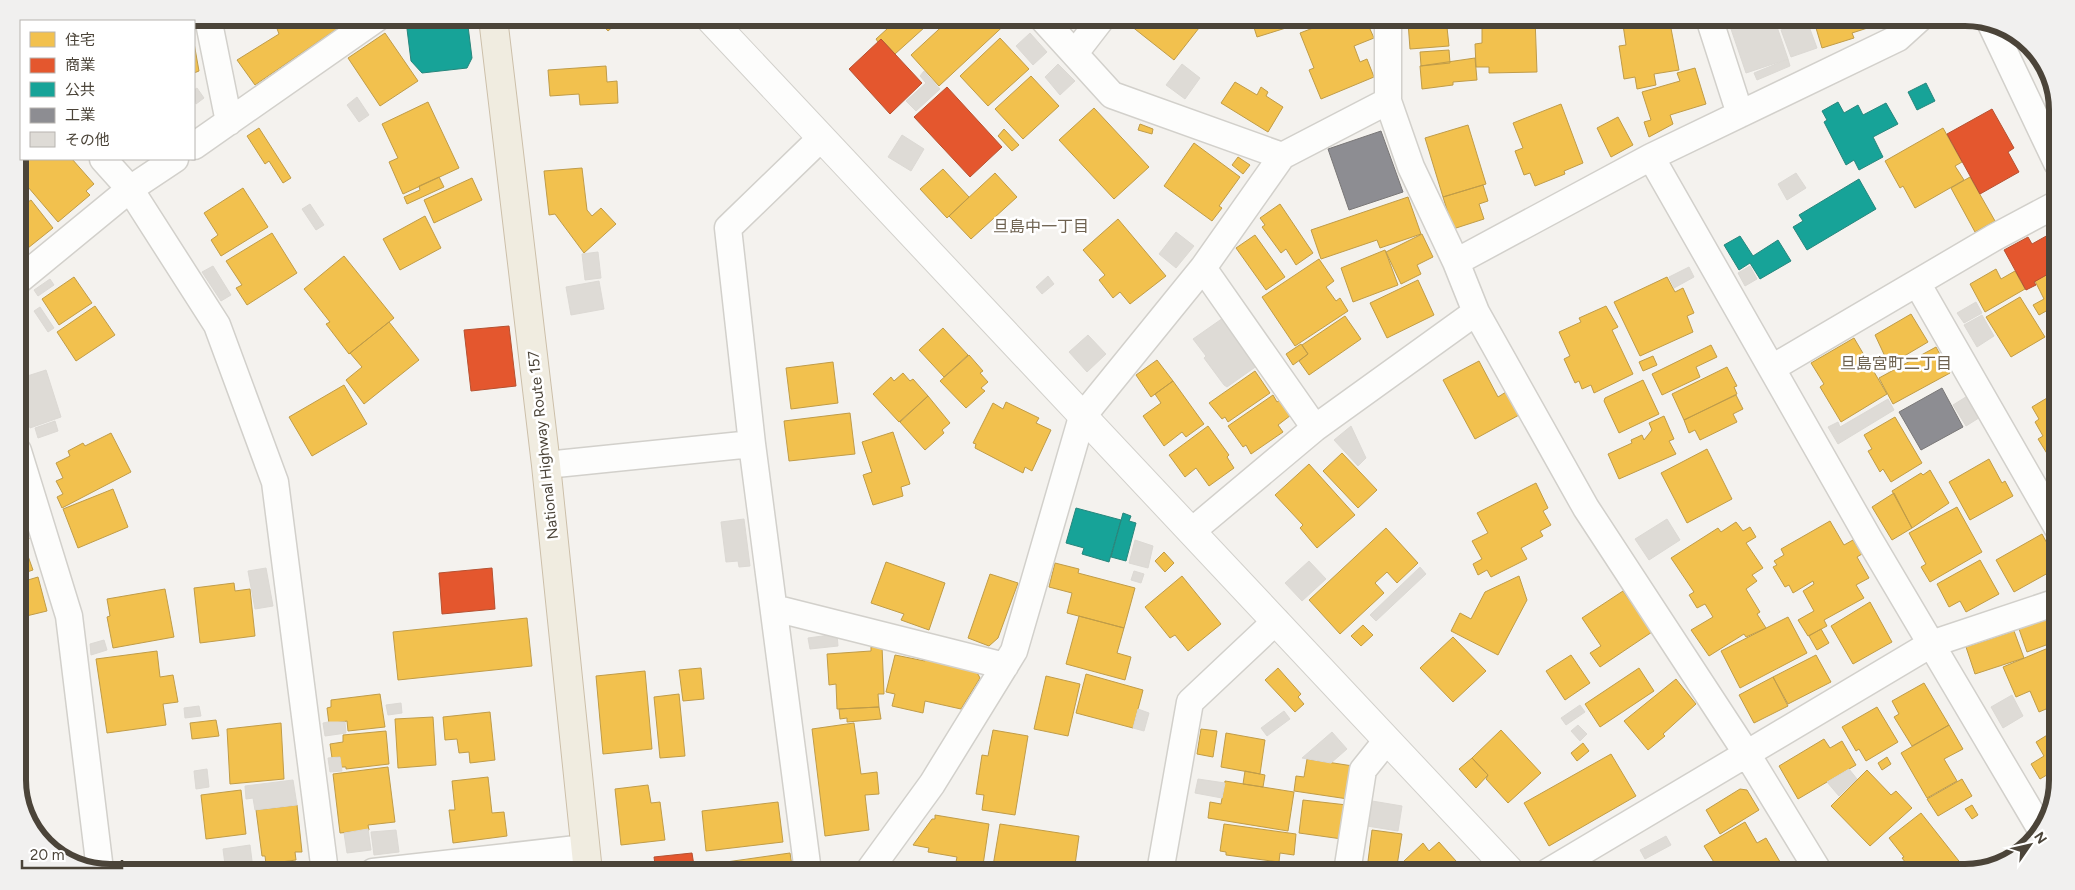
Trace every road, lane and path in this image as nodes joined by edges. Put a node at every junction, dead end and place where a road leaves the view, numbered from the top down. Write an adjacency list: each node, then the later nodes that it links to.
1 (210, 26): 14 (street)
2 (367, 26): 14 (street)
3 (494, 26): 33 (highway, National Highway Route 157)
4 (717, 26): 15 (street)
5 (1050, 26): 11 (street)
6 (1096, 26): 11 (street)
7 (1388, 26): 12 (street)
8 (1712, 26): 13 (street)
9 (1911, 26): 13 (street)
10 (1995, 32): 17 (street)
11 (1075, 53): 18 (street)
12 (1388, 101): 18 (street); 24 (street)
13 (1740, 114): 19 (street)
14 (229, 122): 16 (street)
15 (821, 138): 30 (street); 32 (street)
16 (195, 145)
17 (2049, 146)
18 (1282, 156): 25 (street)
19 (1651, 157): 24 (street); 29 (street)
20 (104, 160): 22 (street)
21 (174, 160): 22 (street)
22 (130, 189): 26 (street); 47 (street)
23 (2049, 208): 27 (street)
24 (1456, 262): 28 (street)
25 (1203, 268): 30 (street); 31 (street)
26 (26, 274)
27 (1917, 282): 29 (street); 35 (street)
28 (1476, 312): 31 (street); 43 (street)
29 (1772, 368): 40 (street)
30 (1082, 416): 36 (street); 41 (street)
31 (1315, 428): 36 (street)
32 (752, 444): 33 (street); 38 (street)
33 (546, 465): 45 (highway, National Highway Route 157)
34 (26, 478): 46 (street)
35 (2049, 513)
36 (1192, 531): 39 (street)
37 (2049, 605): 40 (street)
38 (774, 608): 41 (street); 49 (street)
39 (1276, 621): 42 (street); 51 (street)
40 (1931, 644): 43 (street); 44 (street)
41 (1005, 666): 50 (street)
42 (1387, 740): 52 (street); 53 (street)
43 (1747, 754): 54 (street); 55 (street)
44 (2035, 820)
45 (586, 860): 48 (street)
46 (99, 863)
47 (324, 864)
48 (515, 864)
49 (807, 864)
50 (874, 864)
51 (1161, 864)
52 (1348, 864)
53 (1503, 864)
54 (1561, 864)
55 (1815, 864)

